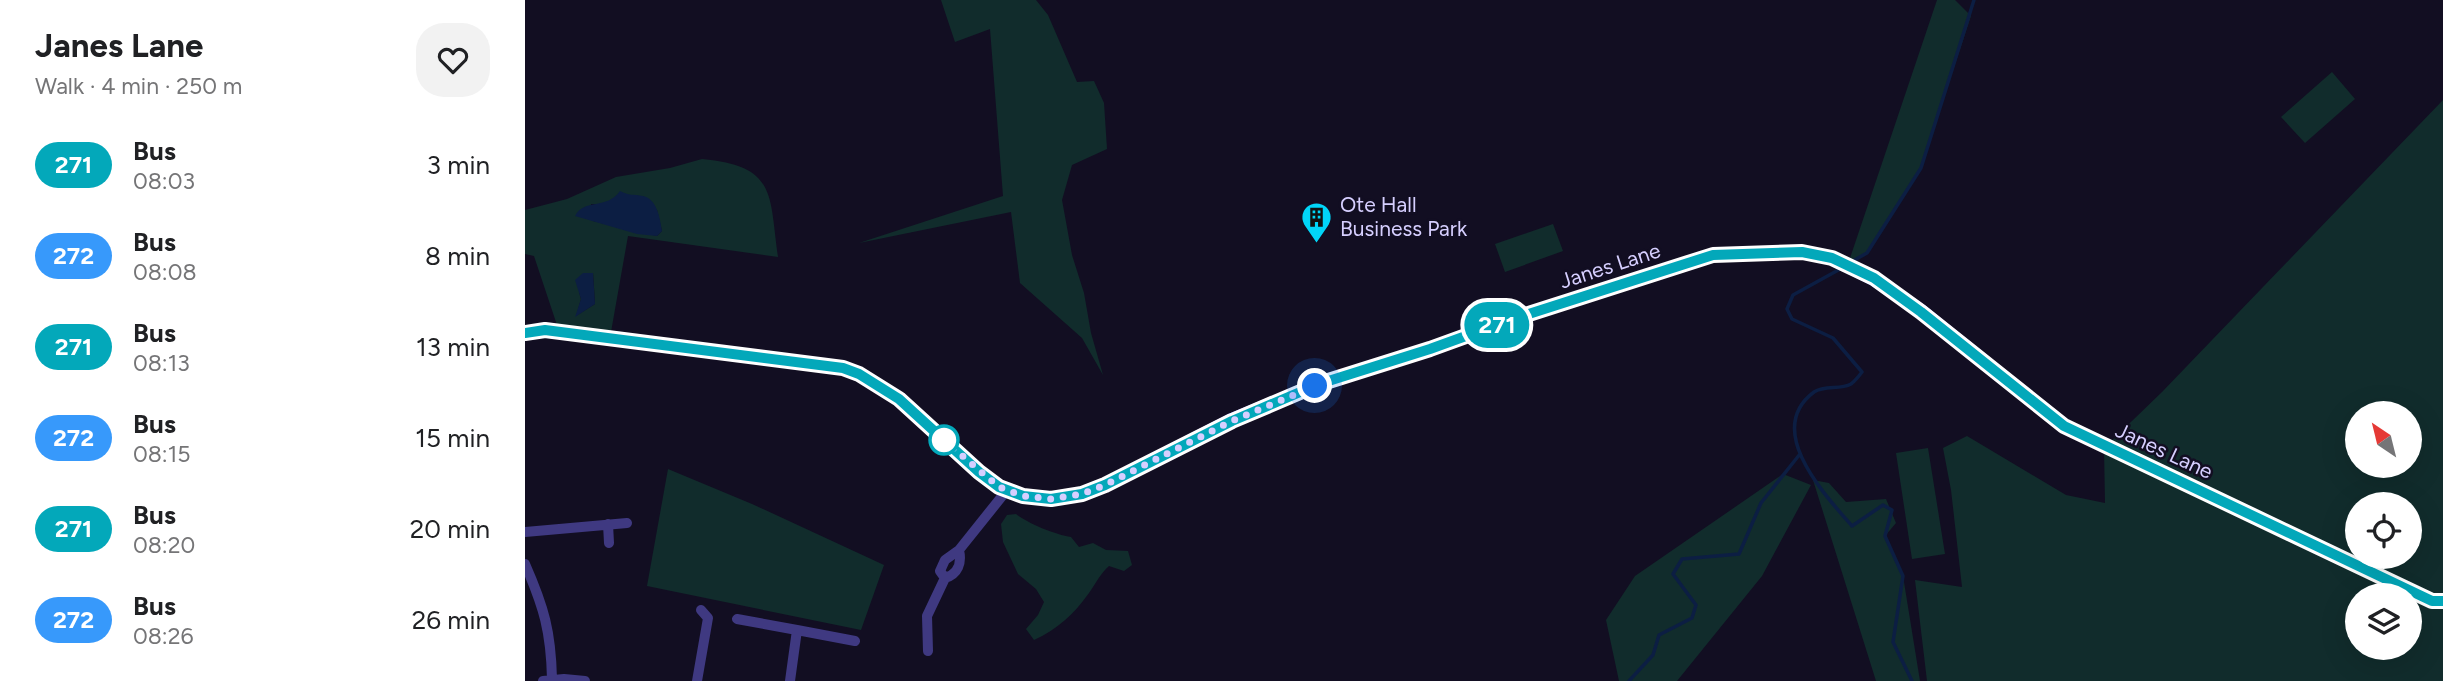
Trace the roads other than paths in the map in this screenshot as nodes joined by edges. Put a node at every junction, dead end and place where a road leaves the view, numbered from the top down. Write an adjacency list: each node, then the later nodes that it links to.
1 (525, 333): 2 (street, Janes Lane)
2 (1007, 490): 8 (street, Janes Lane); 13 (street)
3 (627, 523): 4 (street)
4 (608, 524): 5 (street); 6 (street)
5 (525, 532)
6 (609, 543)
7 (525, 564): 14 (street)
8 (2443, 601)
9 (701, 610): 16 (street)
10 (737, 619): 11 (street)
11 (797, 630): 12 (street); 17 (street)
12 (855, 641)
13 (928, 651)
14 (547, 680): 15 (street)
15 (585, 681)
16 (697, 681)
17 (790, 681)

